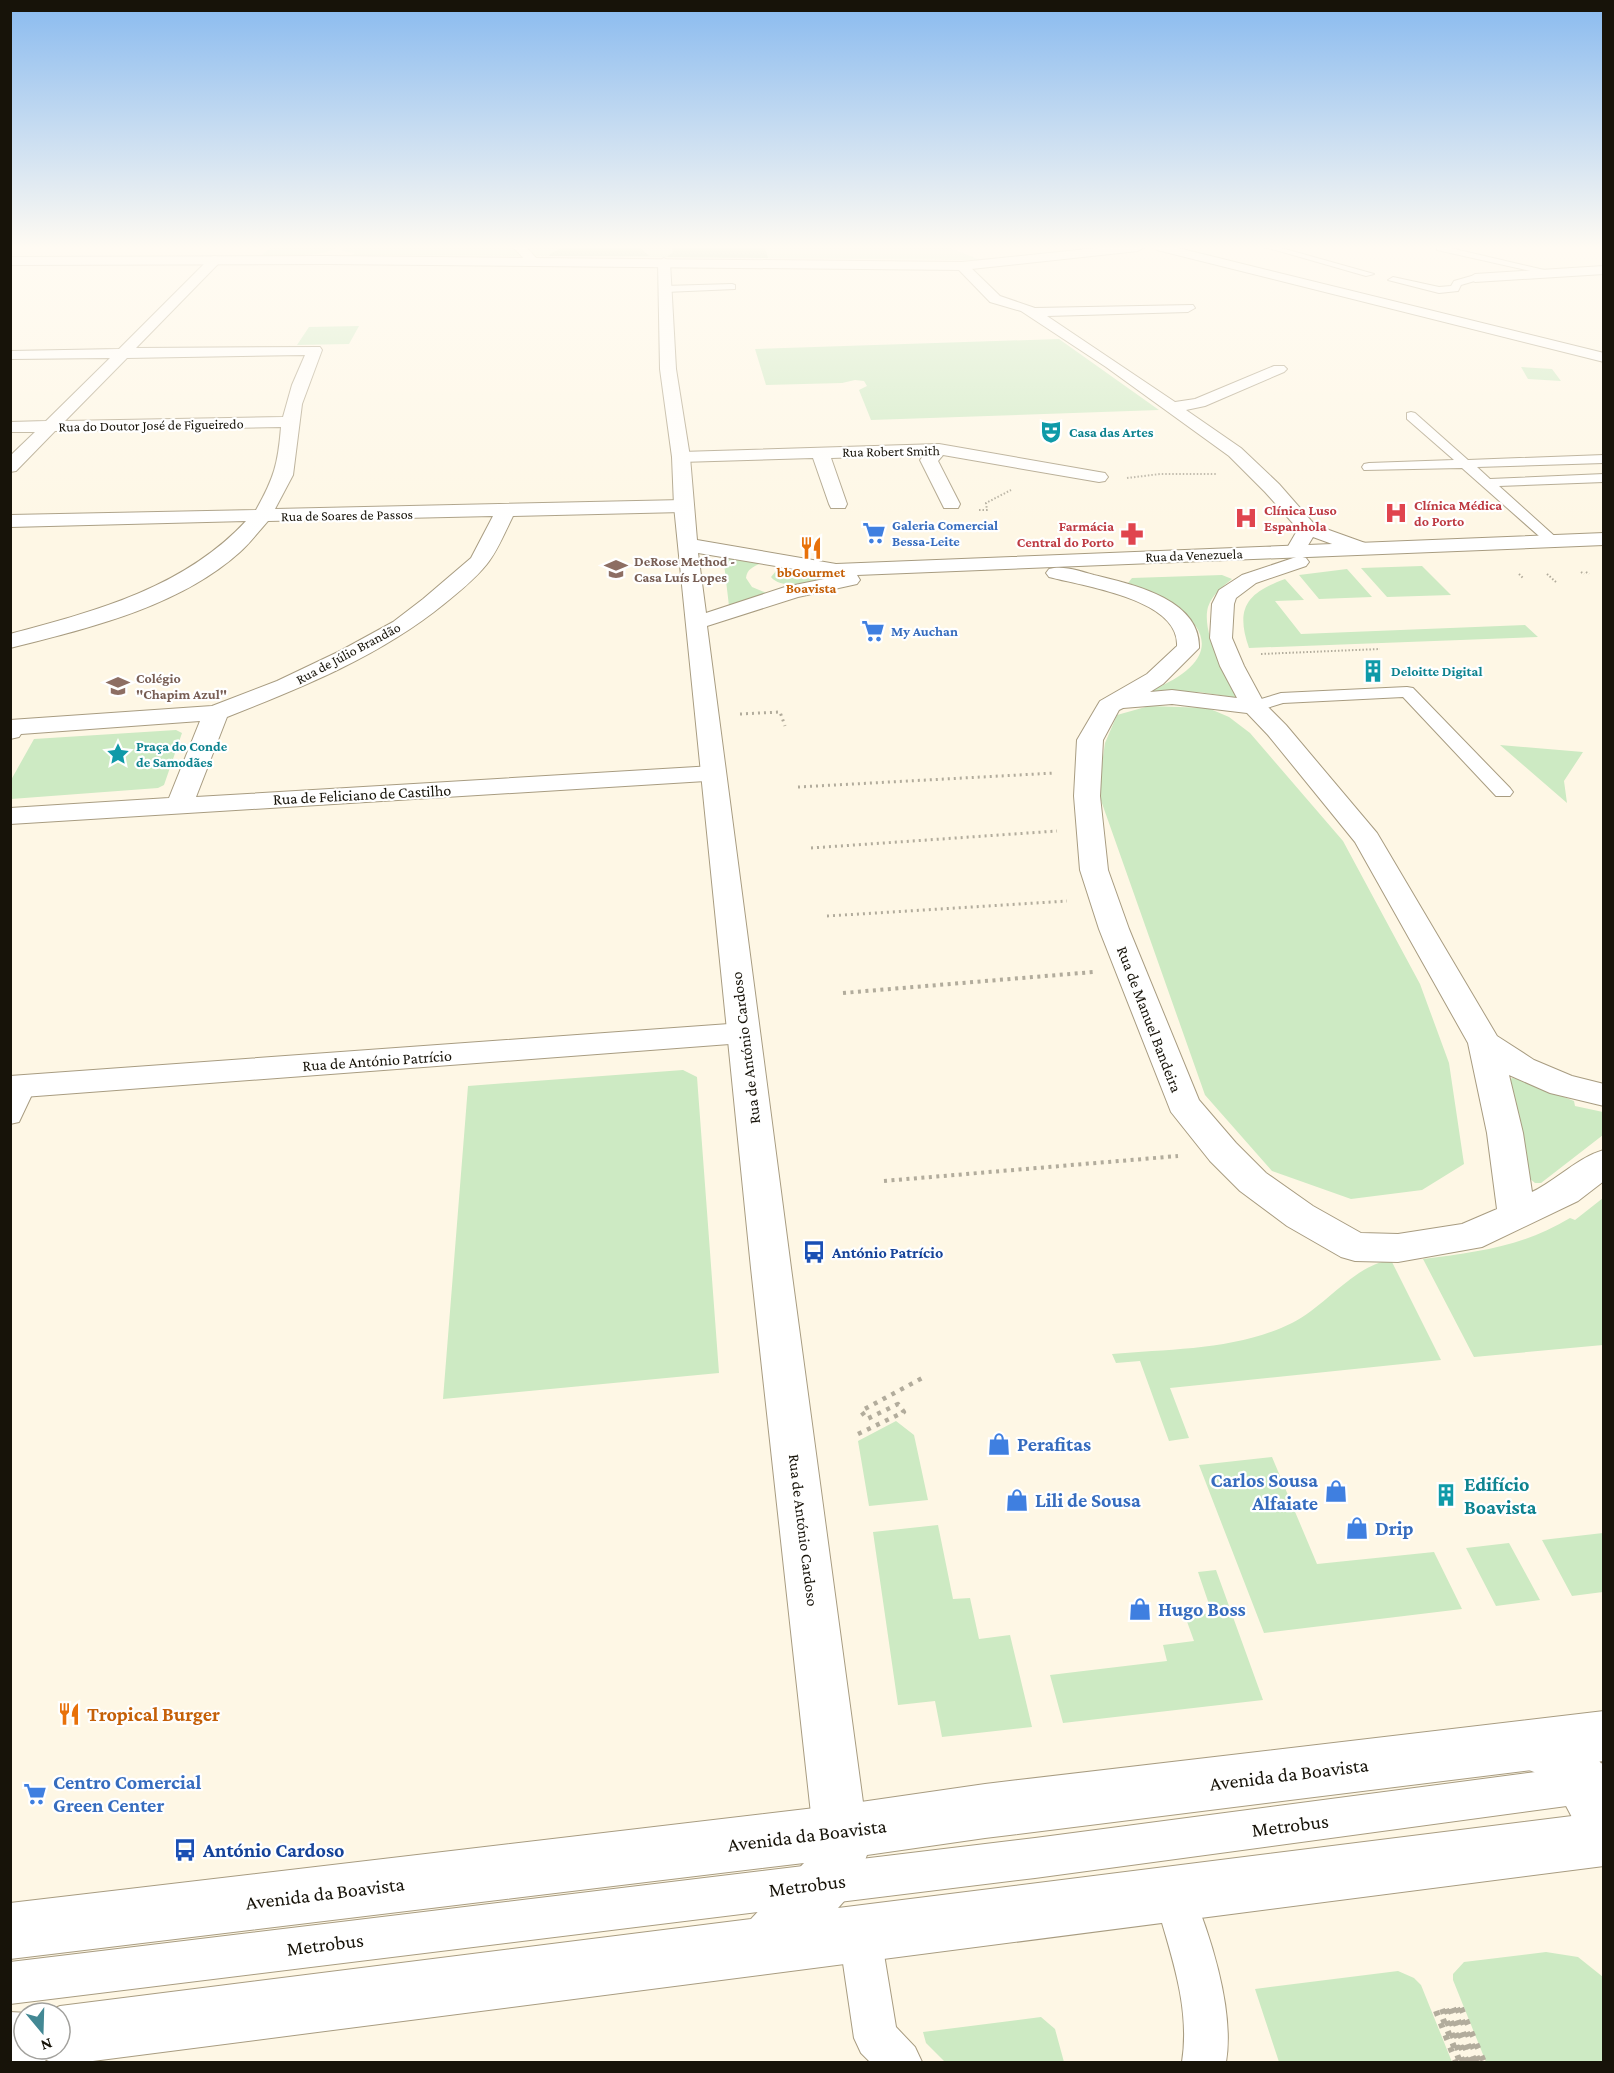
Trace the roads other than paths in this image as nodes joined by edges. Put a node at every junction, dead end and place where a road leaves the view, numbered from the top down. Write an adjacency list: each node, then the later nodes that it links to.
1 (133, 344): 6 (main road)
2 (667, 344): 18 (main road, Rua de António Cardoso)
3 (1079, 344): 11 (main road)
4 (1498, 344): 9 (main road)
5 (1547, 344): 8 (main road)
6 (125, 352): 7 (main road); 13 (main road); 14 (main road)
7 (10, 355)
8 (1604, 358)
9 (1569, 364)
10 (1279, 369): 11 (main road)
11 (1173, 407): 32 (main road)
12 (1411, 416): 20 (lane)
13 (291, 422): 14 (main road, Rua do Doutor José de Figueiredo); 30 (main road)
14 (51, 426): 15 (main road, Rua do Doutor José de Figueiredo); 21 (main road)
15 (10, 427)
16 (939, 449): 17 (main road, Rua Robert Smith); 23 (main road, Rua Robert Smith); 27 (main road)
17 (820, 452): 18 (main road, Rua Robert Smith); 26 (main road)
18 (681, 457): 28 (main road, Rua de António Cardoso)
19 (1604, 459): 20 (lane)
20 (1466, 464): 22 (lane); 25 (lane)
21 (10, 467)
22 (1369, 467)
23 (1100, 477)
24 (1604, 478): 25 (lane)
25 (1487, 483): 34 (lane)
26 (838, 504)
27 (951, 504)
28 (682, 506): 29 (main road, Rua de Soares de Passos); 35 (main road, Rua de António Cardoso)
29 (505, 511): 30 (main road, Rua de Soares de Passos); 46 (main road, Rua de Júlio Brandão)
30 (259, 517): 31 (main road, Rua de Soares de Passos); 43 (main road)
31 (10, 521)
32 (1308, 529): 36 (main road); 38 (main road)
33 (1604, 539): 34 (main road, Rua da Venezuela)
34 (1553, 541): 36 (main road, Rua da Venezuela)
35 (688, 545): 39 (main road, Rua da Venezuela); 42 (main road, Rua de António Cardoso)
36 (1361, 548): 38 (main road, Rua da Venezuela)
37 (1604, 552): 38 (main road, Rua da Venezuela)
38 (1297, 556): 39 (main road, Rua da Venezuela); 40 (main road, Rua da Venezuela); 45 (main road)
39 (785, 561): 41 (main road, Rua da Venezuela)
40 (1056, 573): 41 (main road, Rua da Venezuela); 44 (main road, Rua de Manuel Bandeira)
41 (793, 592): 42 (main road, Rua da Venezuela)
42 (696, 623): 48 (main road, Rua de António Cardoso)
43 (10, 641)
44 (1120, 701): 45 (main road); 58 (main road, Rua de Manuel Bandeira)
45 (1254, 708): 49 (lane); 53 (main road)
46 (216, 713): 47 (main road); 50 (main road)
47 (12, 727)
48 (713, 774): 50 (main road, Rua de Feliciano de Castilho); 52 (main road, Rua de António Cardoso)
49 (1503, 792)
50 (180, 804): 51 (main road, Rua de Feliciano de Castilho)
51 (10, 816)
52 (743, 1034): 54 (main road, Rua de António Patrício); 62 (main road, Rua de António Cardoso)
53 (1485, 1043): 55 (main road); 58 (main road)
54 (17, 1087): 56 (lane)
55 (1604, 1095)
56 (10, 1116)
57 (1604, 1162): 58 (main road, Rua de Manuel Bandeira)
58 (1517, 1216)
59 (1604, 1736): 60 (main road, Avenida da Boavista)
60 (1530, 1746): 61 (main road); 62 (main road, Avenida da Boavista)
61 (1597, 1797): 64 (lane, Metrobus)
62 (840, 1832): 64 (main road, Rua de António Cardoso); 66 (main road, Avenida da Boavista)
63 (1604, 1839): 65 (main road)
64 (824, 1883): 68 (main road, Rua de António Cardoso); 69 (lane, Metrobus)
65 (1174, 1895): 67 (main road); 72 (lane)
66 (10, 1931)
67 (860, 1936): 68 (main road); 71 (lane)
68 (767, 1944): 70 (main road)
69 (10, 1983)
70 (72, 2034)
71 (900, 2062)
72 (1204, 2062)

